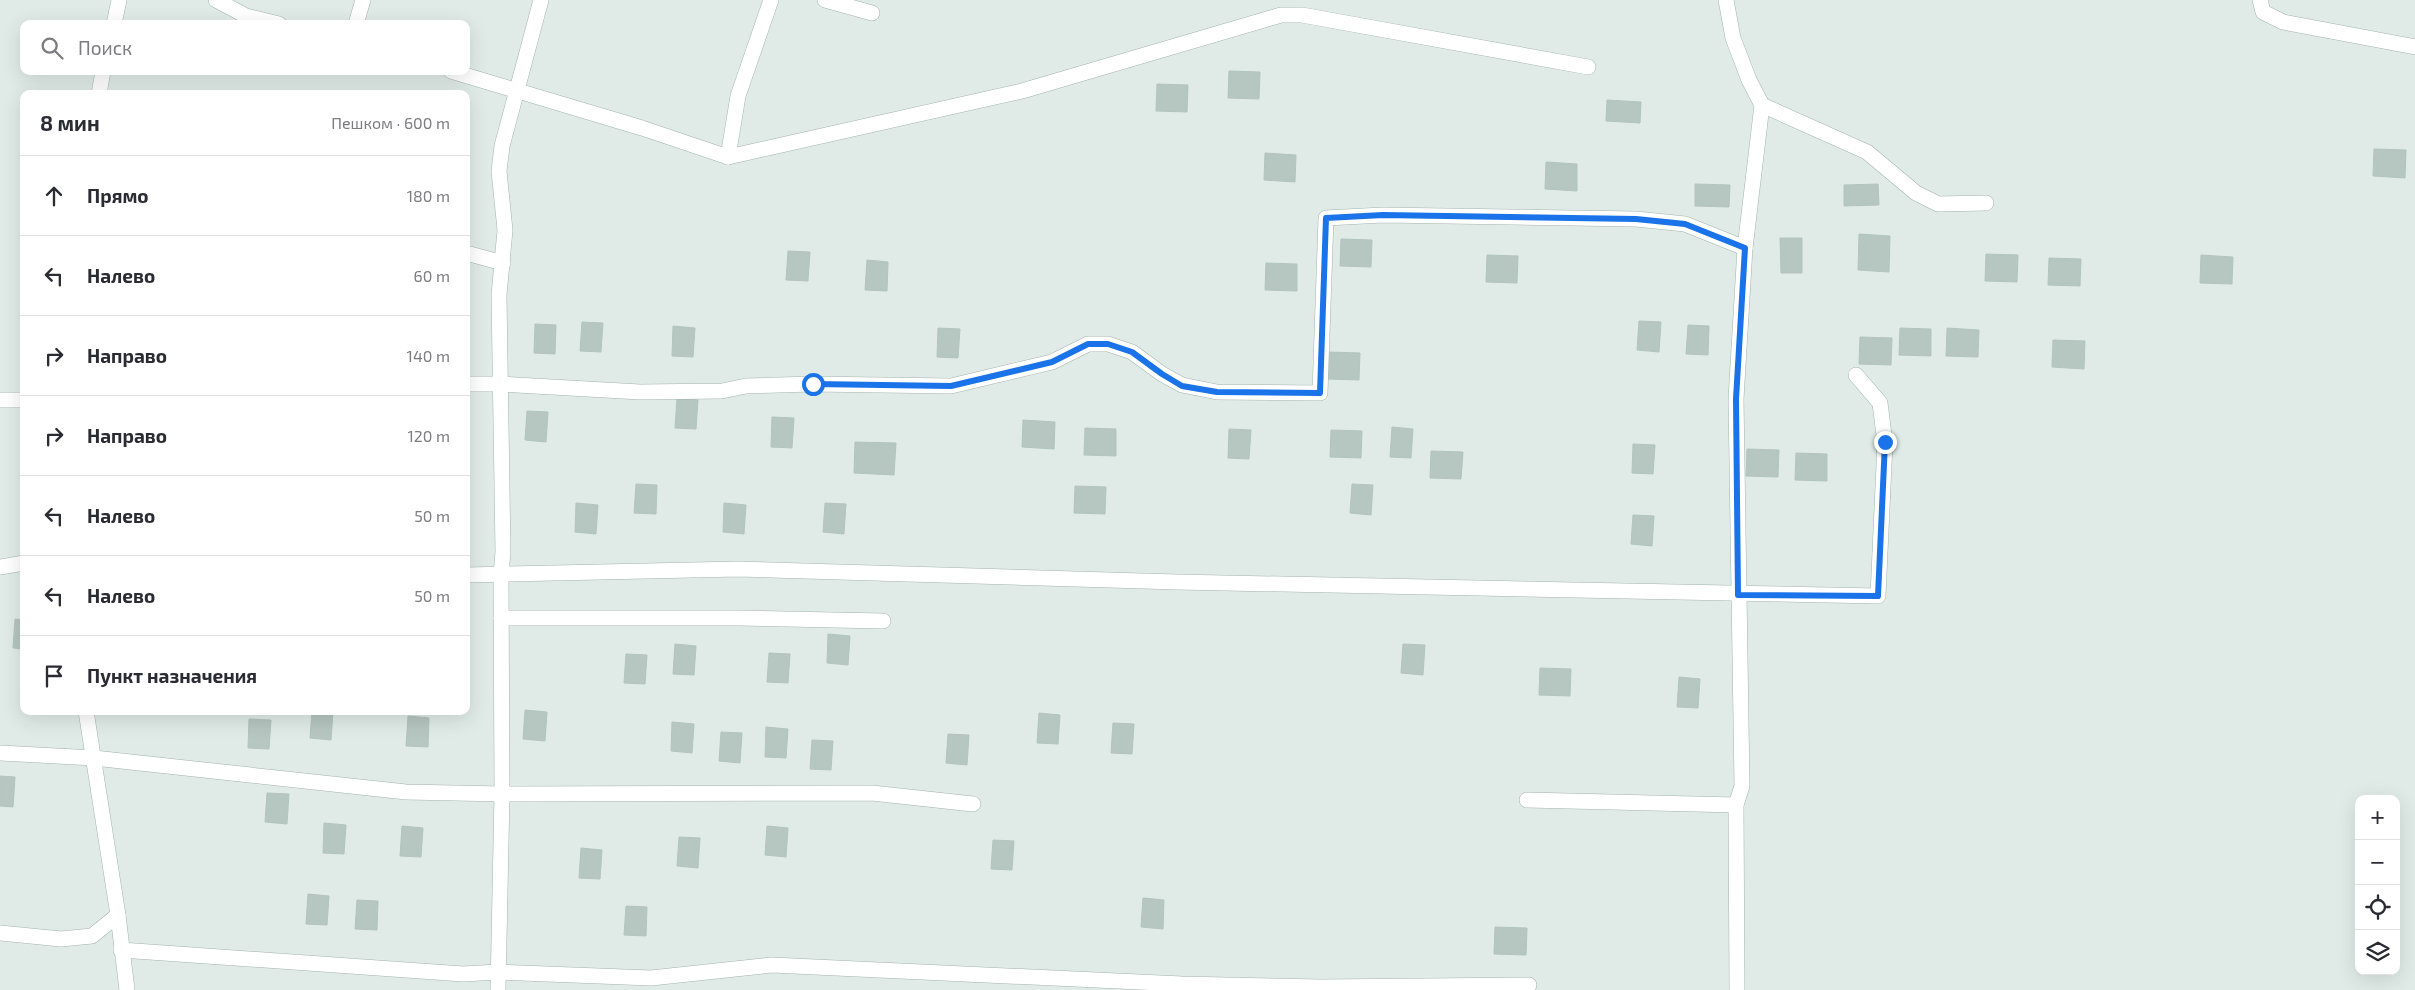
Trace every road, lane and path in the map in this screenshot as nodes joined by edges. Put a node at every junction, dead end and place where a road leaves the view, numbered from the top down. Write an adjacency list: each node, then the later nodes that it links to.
1 (119, 0): 10 (street)
2 (216, 0): 11 (street)
3 (363, 0): 12 (street)
4 (541, 0): 18 (street)
5 (770, 0): 20 (street)
6 (825, 0): 9 (street)
7 (1726, 0): 19 (street)
8 (2260, 0): 13 (street)
9 (872, 13)
10 (115, 20)
11 (262, 20)
12 (357, 20)
13 (2415, 46)
14 (1588, 67): 20 (street)
15 (103, 75): 17 (street)
16 (464, 75): 18 (street)
17 (100, 90)
18 (517, 92): 20 (street); 24 (street)
19 (1762, 105): 21 (street); 22 (street)
20 (728, 157)
21 (1986, 203)
22 (1745, 248): 27 (street); 34 (street)
23 (470, 254): 24 (street)
24 (503, 263): 27 (street)
25 (1856, 375): 34 (street)
26 (470, 384): 27 (street)
27 (501, 384): 33 (street)
28 (0, 400): 29 (street)
29 (20, 400)
30 (20, 564): 31 (street)
31 (0, 567)
32 (470, 575): 33 (street)
33 (501, 575): 34 (street); 35 (street)
34 (1738, 595): 43 (street)
35 (501, 618): 36 (street); 40 (street)
36 (883, 622)
37 (87, 715): 39 (street)
38 (0, 753): 39 (street)
39 (94, 758): 40 (street); 44 (street)
40 (502, 794): 42 (street); 47 (street)
41 (1527, 800): 43 (street)
42 (973, 804)
43 (1736, 805): 52 (street)
44 (118, 915): 45 (street); 46 (street)
45 (0, 933)
46 (121, 950): 47 (street); 50 (street)
47 (498, 972): 49 (street); 51 (street)
48 (1530, 985): 49 (street)
49 (1321, 989)
50 (126, 990)
51 (498, 990)
52 (1737, 990)

